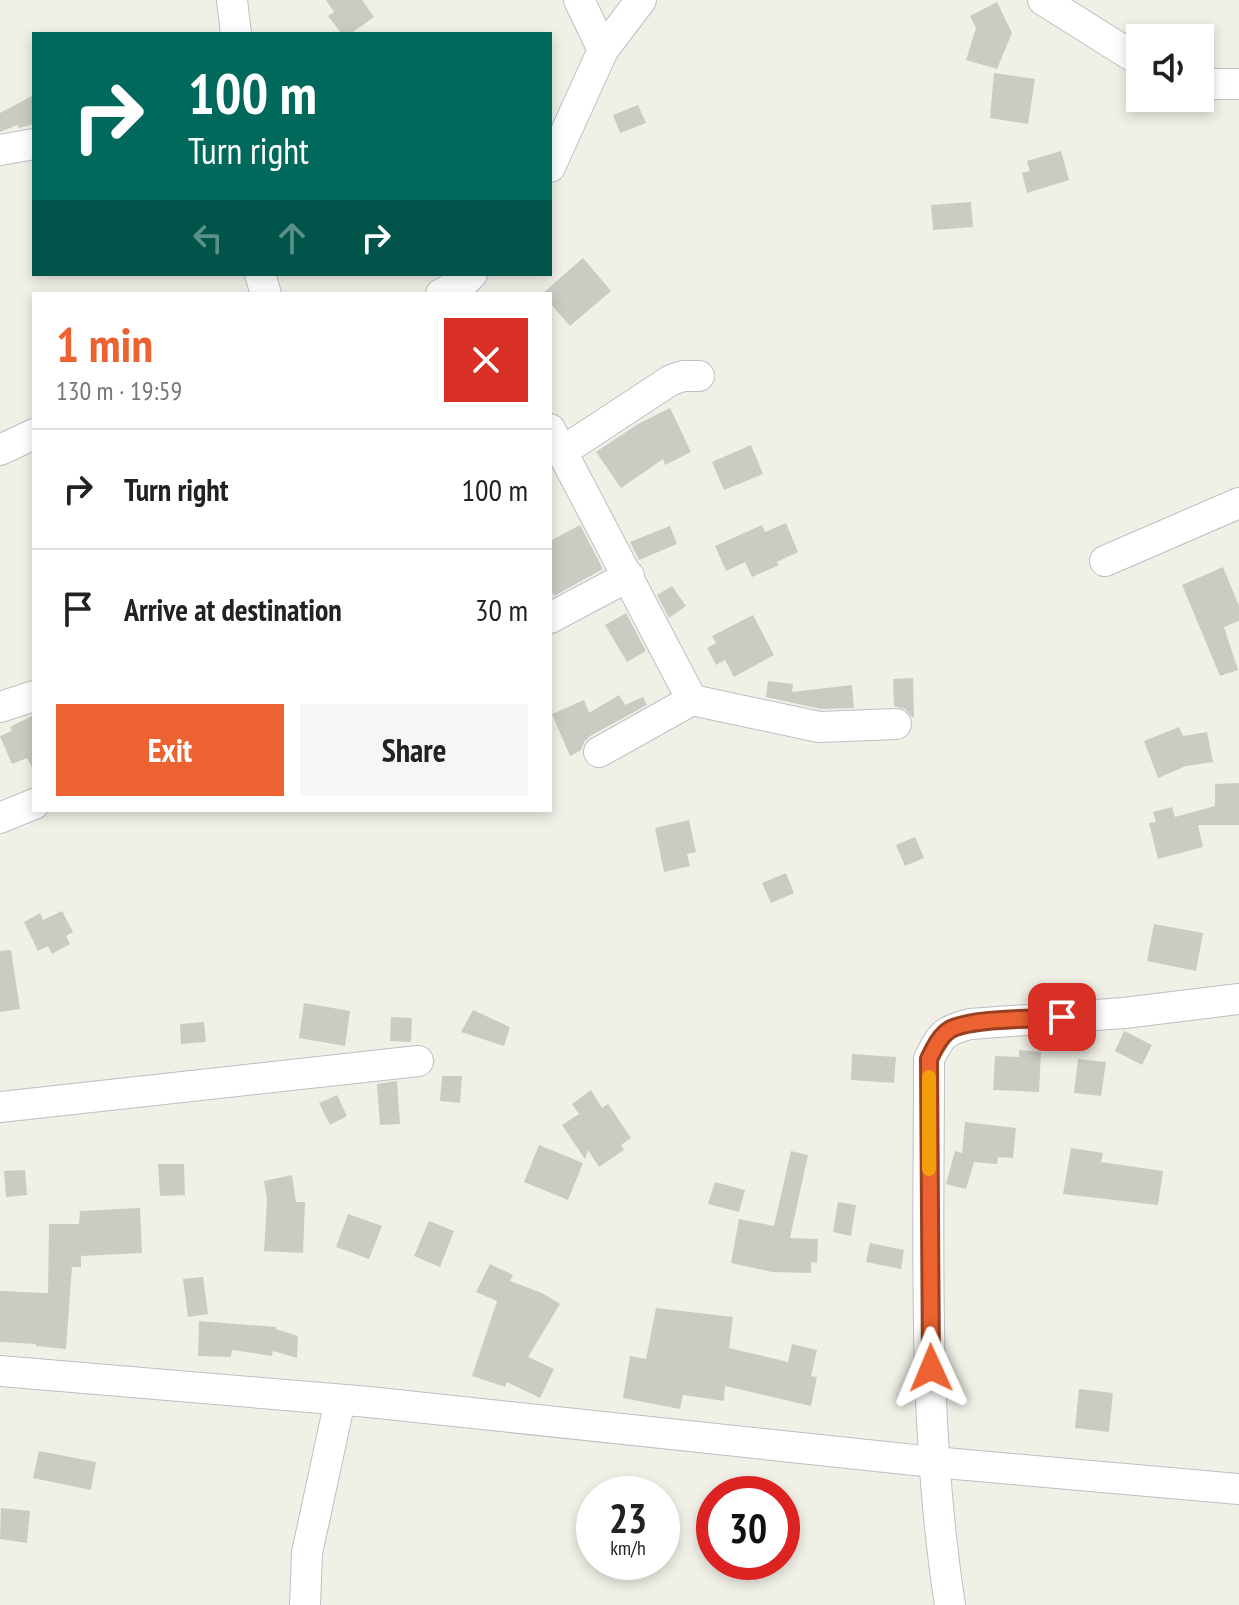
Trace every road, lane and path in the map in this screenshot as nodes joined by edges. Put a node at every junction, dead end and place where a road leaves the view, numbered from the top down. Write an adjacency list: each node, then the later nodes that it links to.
1 (232, 0): 5 (street)
2 (579, 0): 6 (street)
3 (641, 0): 6 (street)
4 (1043, 0): 7 (street)
5 (236, 32)
6 (603, 50): 12 (street)
7 (1126, 52)
8 (1214, 84): 9 (street)
9 (1239, 84)
10 (32, 144): 11 (street)
11 (0, 150)
12 (552, 163)
13 (699, 376): 15 (street)
14 (32, 435): 16 (street)
15 (556, 440): 19 (street)
16 (0, 450)
17 (1239, 503): 18 (street)
18 (1105, 561)
19 (629, 576): 20 (street); 22 (street)
20 (552, 617)
21 (32, 697): 23 (street)
22 (692, 700): 24 (street); 25 (street)
23 (0, 707)
24 (896, 724)
25 (599, 752)
26 (32, 805): 27 (street)
27 (0, 818)
28 (1239, 999): 33 (street)
29 (418, 1061): 30 (street)
30 (0, 1107)
31 (0, 1371): 32 (street)
32 (340, 1400): 33 (street); 35 (street)
33 (933, 1462): 34 (street); 36 (street)
34 (1239, 1489)
35 (305, 1605)
36 (950, 1605)

